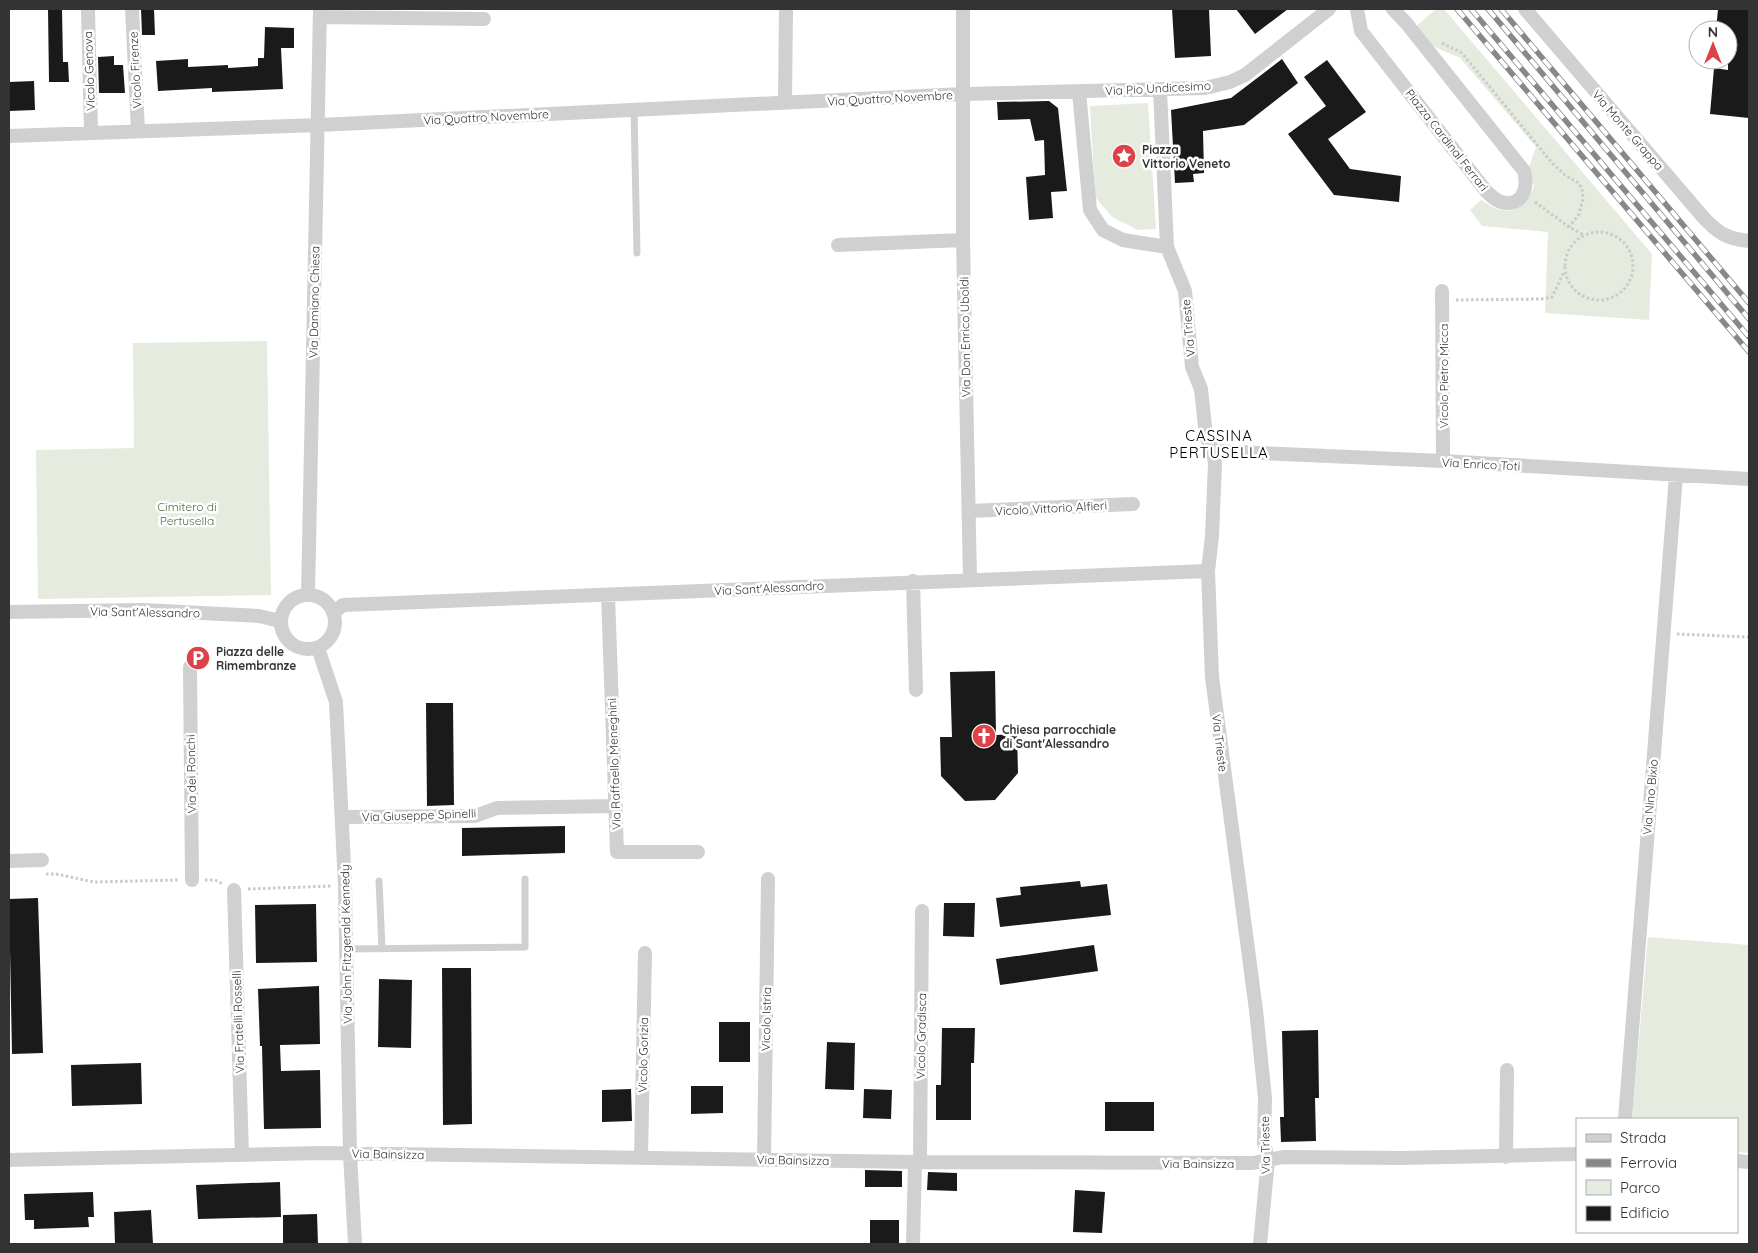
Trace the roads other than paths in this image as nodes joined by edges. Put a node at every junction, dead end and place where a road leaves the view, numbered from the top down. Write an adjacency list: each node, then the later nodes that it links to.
1 (88, 9): 18 (street, Vicolo Genova)
2 (132, 9): 17 (street, Vicolo Firenze)
3 (786, 9): 14 (street)
4 (963, 9): 13 (street, Via Don Enrico Uboldi)
5 (1329, 9): 11 (street, Via Pio Undicesimo)
6 (1357, 9): 7 (street, Piazza Cardinal Ferrari)
7 (1393, 9)
8 (1525, 9): 21 (street, Via Monte Grappa)
9 (320, 13): 10 (street); 16 (street, Via Damiano Chiesa)
10 (484, 19)
11 (1160, 90): 12 (street, Via Pio Undicesimo); 23 (street)
12 (1079, 92): 13 (street, Via Pio Undicesimo); 23 (street)
13 (963, 94): 14 (street, Via Quattro Novembre); 20 (street, Via Don Enrico Uboldi)
14 (785, 102): 15 (street, Via Quattro Novembre)
15 (634, 110): 16 (street, Via Quattro Novembre); 24 (lane)
16 (319, 125): 17 (street, Via Quattro Novembre); 35 (street, Via Damiano Chiesa)
17 (138, 131): 18 (street, Via Quattro Novembre)
18 (91, 133): 19 (street, Via Quattro Novembre)
19 (9, 136)
20 (963, 240): 22 (street); 31 (street, Via Don Enrico Uboldi)
21 (1745, 240)
22 (838, 245)
23 (1167, 246): 26 (street, Via Trieste)
24 (637, 253)
25 (1442, 295): 27 (street, Vicolo Pietro Micca)
26 (1213, 451): 27 (street, Via Enrico Toti); 32 (street, Via Trieste)
27 (1443, 461): 28 (street, Via Enrico Toti)
28 (1676, 476): 29 (street, Via Enrico Toti); 58 (street, Via Nino Bixio)
29 (1749, 479)
30 (1133, 504): 31 (street, Vicolo Vittorio Alfieri)
31 (969, 511): 33 (street, Via Don Enrico Uboldi)
32 (1208, 571): 33 (street, Via Sant'Alessandro); 66 (street, Via Trieste)
33 (970, 579): 34 (street, Via Sant'Alessandro)
34 (913, 581): 36 (street, Via Sant'Alessandro); 42 (street)
35 (308, 595): 38 (street); 39 (street)
36 (608, 596): 38 (street, Via Sant'Alessandro); 43 (street, Via Raffaello Meneghini)
37 (9, 612): 39 (street, Via Sant'Alessandro)
38 (333, 613): 40 (street)
39 (280, 621): 40 (street)
40 (318, 648): 44 (street, Via John Fitzgerald Kennedy)
41 (190, 667): 50 (street, Via dei Ronchi)
42 (916, 690)
43 (616, 806): 44 (street, Via Giuseppe Spinelli); 45 (street, Via Raffaello Meneghini)
44 (342, 817): 54 (street, Via John Fitzgerald Kennedy)
45 (698, 852)
46 (42, 860): 47 (street)
47 (9, 861)
48 (525, 879): 55 (lane)
49 (768, 879): 64 (street, Vicolo Istria)
50 (192, 880)
51 (379, 881): 55 (lane)
52 (234, 890): 61 (street, Via Fratelli Rosselli)
53 (922, 911): 67 (street, Vicolo Gradisca)
54 (346, 949): 55 (lane); 59 (street, Via John Fitzgerald Kennedy)
55 (382, 949)
56 (645, 953): 63 (street, Vicolo Gorizia)
57 (1507, 1070): 62 (street)
58 (1625, 1118)
59 (350, 1154): 61 (street, Via Bainsizza); 63 (street, Via Bainsizza); 68 (street, Via John Fitzgerald Kennedy)
60 (1576, 1154): 62 (street, Via Bainsizza)
61 (242, 1155): 65 (street, Via Bainsizza)
62 (1506, 1156): 66 (street, Via Bainsizza)
63 (641, 1158): 64 (street, Via Bainsizza)
64 (764, 1159): 67 (street, Via Bainsizza)
65 (9, 1160)
66 (1268, 1160): 67 (street, Via Bainsizza); 70 (street, Via Trieste)
67 (918, 1162): 69 (street, Vicolo Gradisca)
68 (354, 1244)
69 (913, 1244)
70 (1260, 1244)

